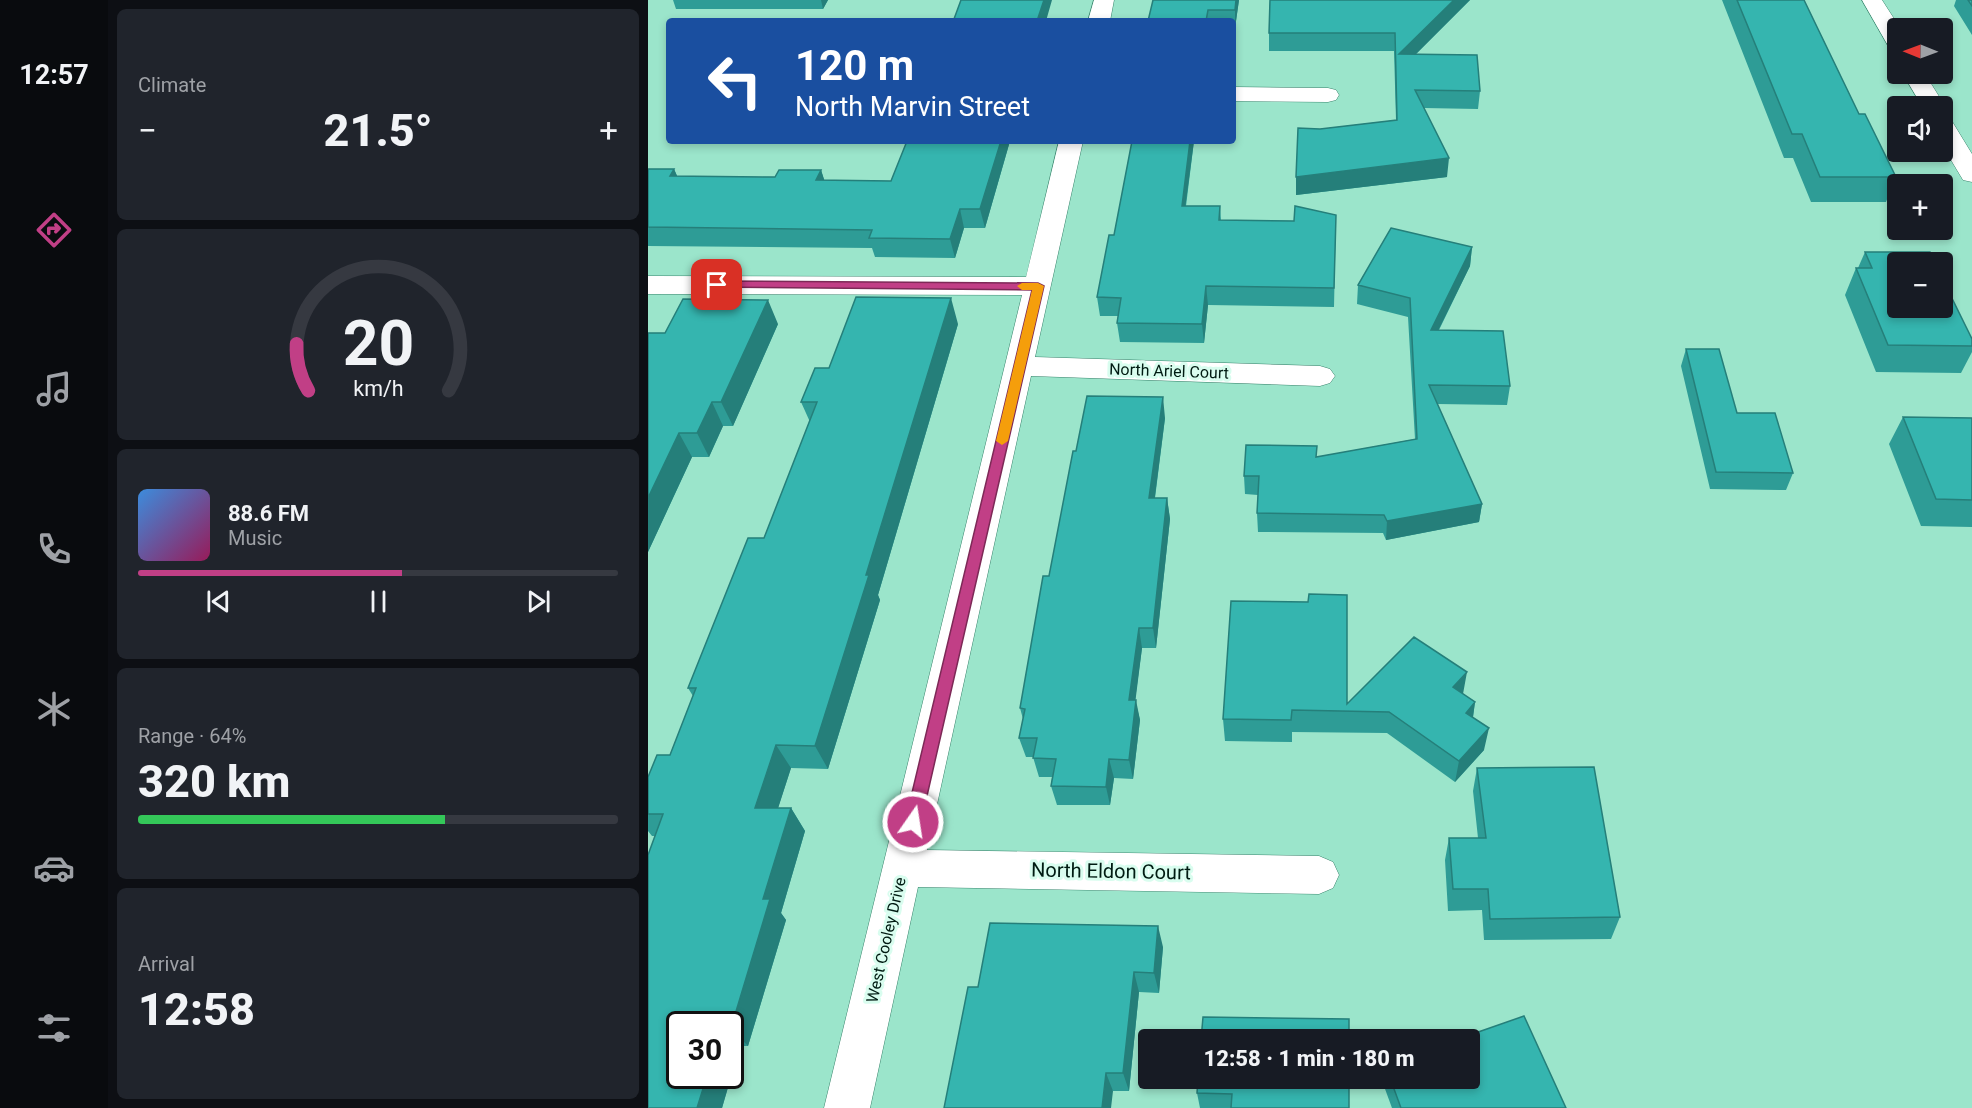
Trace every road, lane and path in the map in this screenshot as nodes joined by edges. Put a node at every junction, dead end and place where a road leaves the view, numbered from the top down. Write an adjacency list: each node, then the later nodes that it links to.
1 (1104, 0): 3 (street)
2 (1872, 0): 4 (street)
3 (1100, 18)
4 (1887, 25)
5 (1236, 94): 6 (street)
6 (1328, 95)
7 (1953, 142): 9 (street)
8 (1070, 144): 11 (street, West Cooley Drive)
9 (1972, 175)
10 (648, 285): 11 (street)
11 (1038, 286): 12 (street, West Cooley Drive)
12 (1019, 366): 13 (street, North Ariel Court); 14 (street, West Cooley Drive)
13 (1320, 376)
14 (902, 868): 15 (street, North Eldon Court); 16 (street, West Cooley Drive)
15 (1319, 875)
16 (847, 1108)

